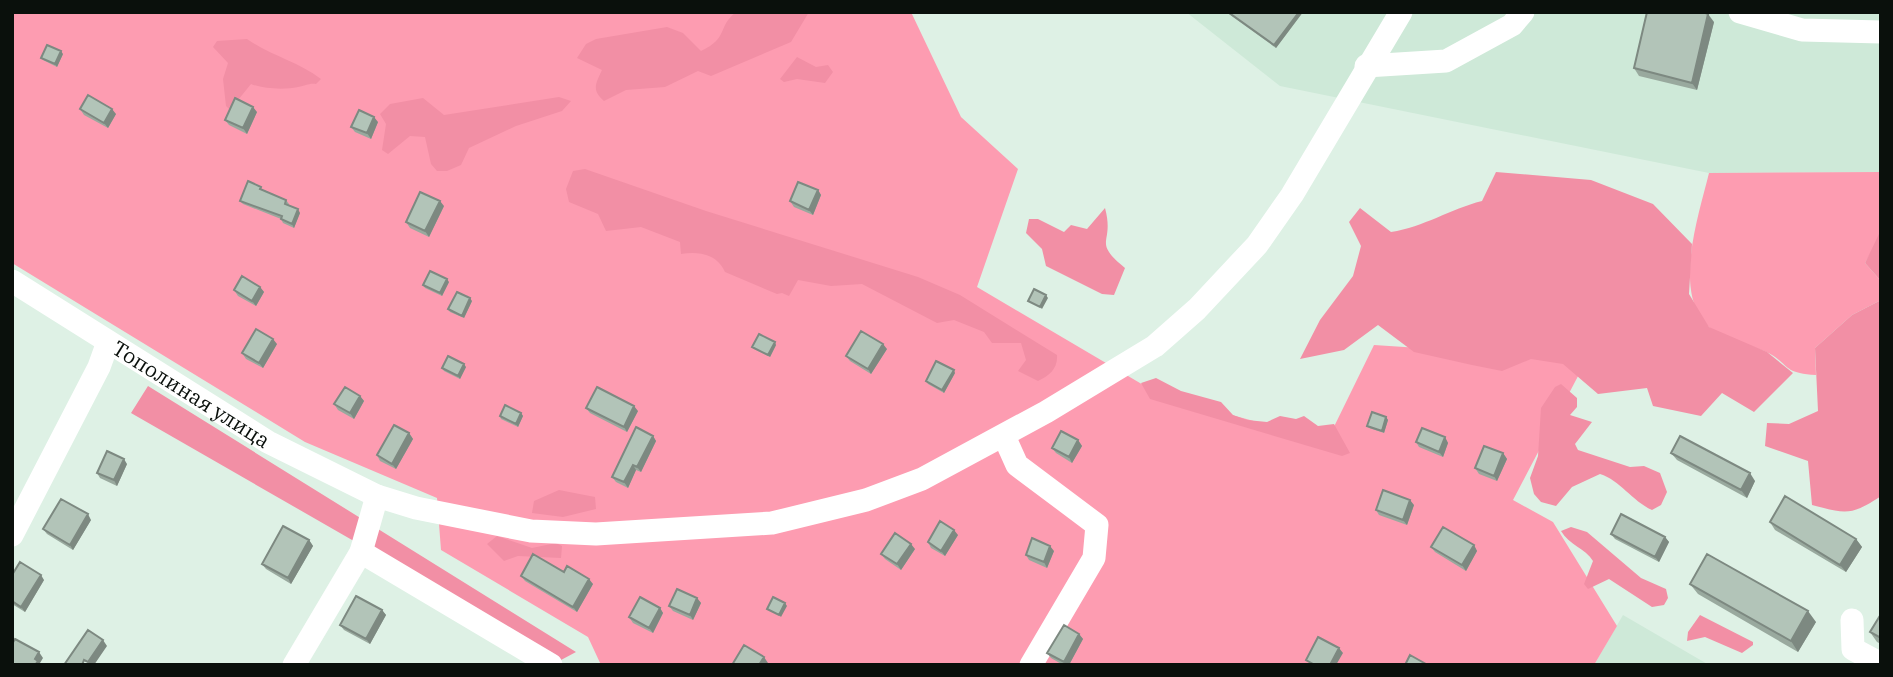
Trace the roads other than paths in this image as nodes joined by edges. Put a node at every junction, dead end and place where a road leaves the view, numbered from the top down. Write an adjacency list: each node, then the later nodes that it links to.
1 (1401, 12): 5 (street, Тополиная улица)
2 (1523, 12): 5 (street)
3 (1740, 12): 4 (street)
4 (1881, 32)
5 (1366, 66): 8 (street, Тополиная улица)
6 (12, 281): 7 (street, Тополиная улица)
7 (108, 342): 9 (street, Тополиная улица); 10 (street)
8 (1004, 436): 9 (street, Тополиная улица); 16 (street)
9 (377, 496): 11 (street)
10 (12, 535)
11 (360, 552): 14 (street); 15 (street)
12 (1852, 620): 13 (street)
13 (1881, 664)
14 (293, 665)
15 (551, 665)
16 (1031, 665)

